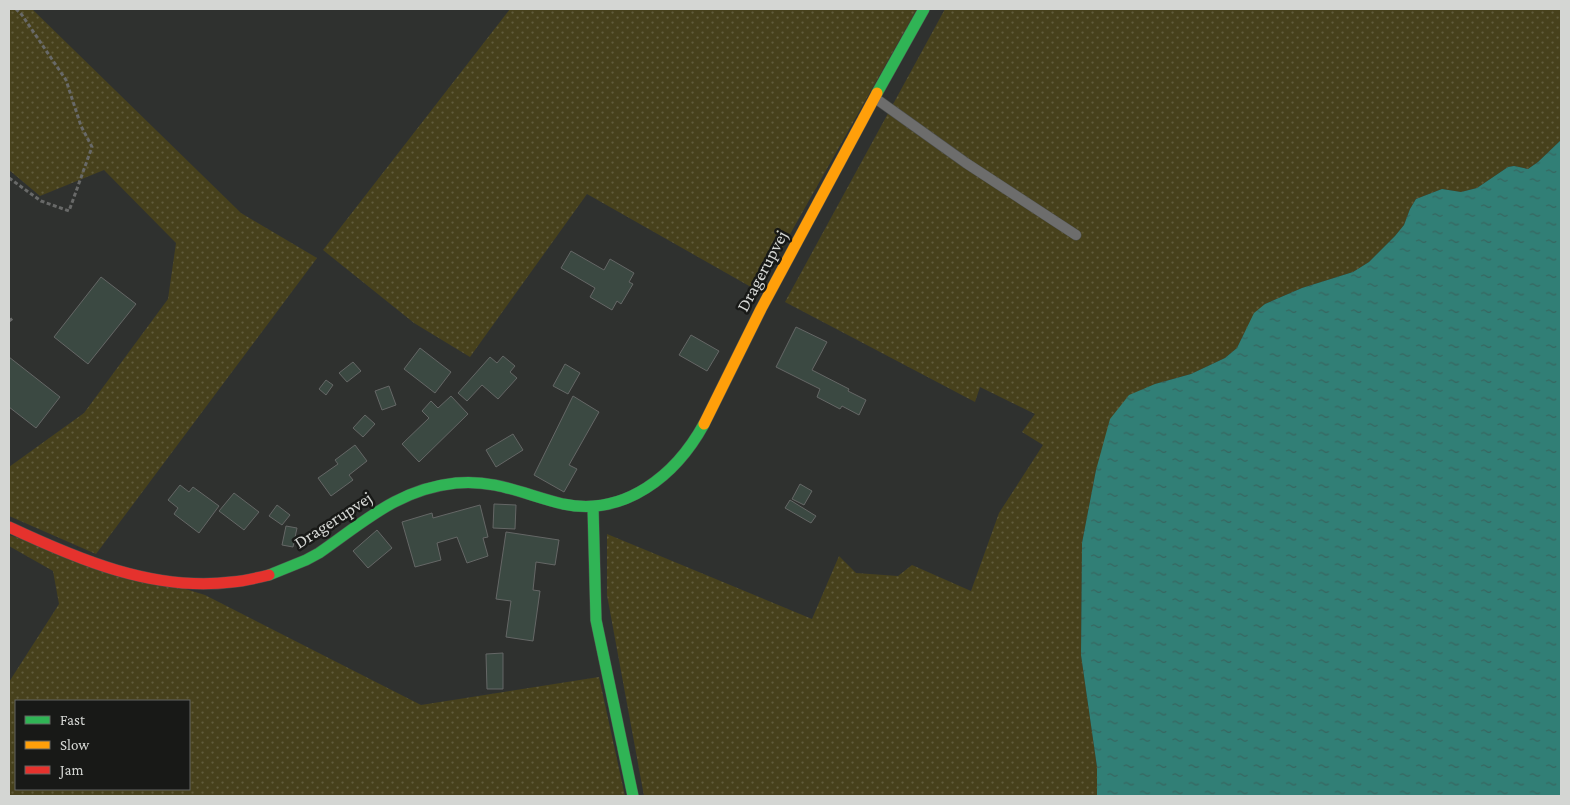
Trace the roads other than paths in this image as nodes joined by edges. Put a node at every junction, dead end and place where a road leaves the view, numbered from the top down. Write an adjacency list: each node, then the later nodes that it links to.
1 (924, 9): 2 (street, Dragerupvej)
2 (874, 97): 3 (lane); 4 (street, Dragerupvej)
3 (1076, 235)
4 (593, 507): 5 (street, Dragerupvej); 6 (street)
5 (9, 527)
6 (633, 796)

